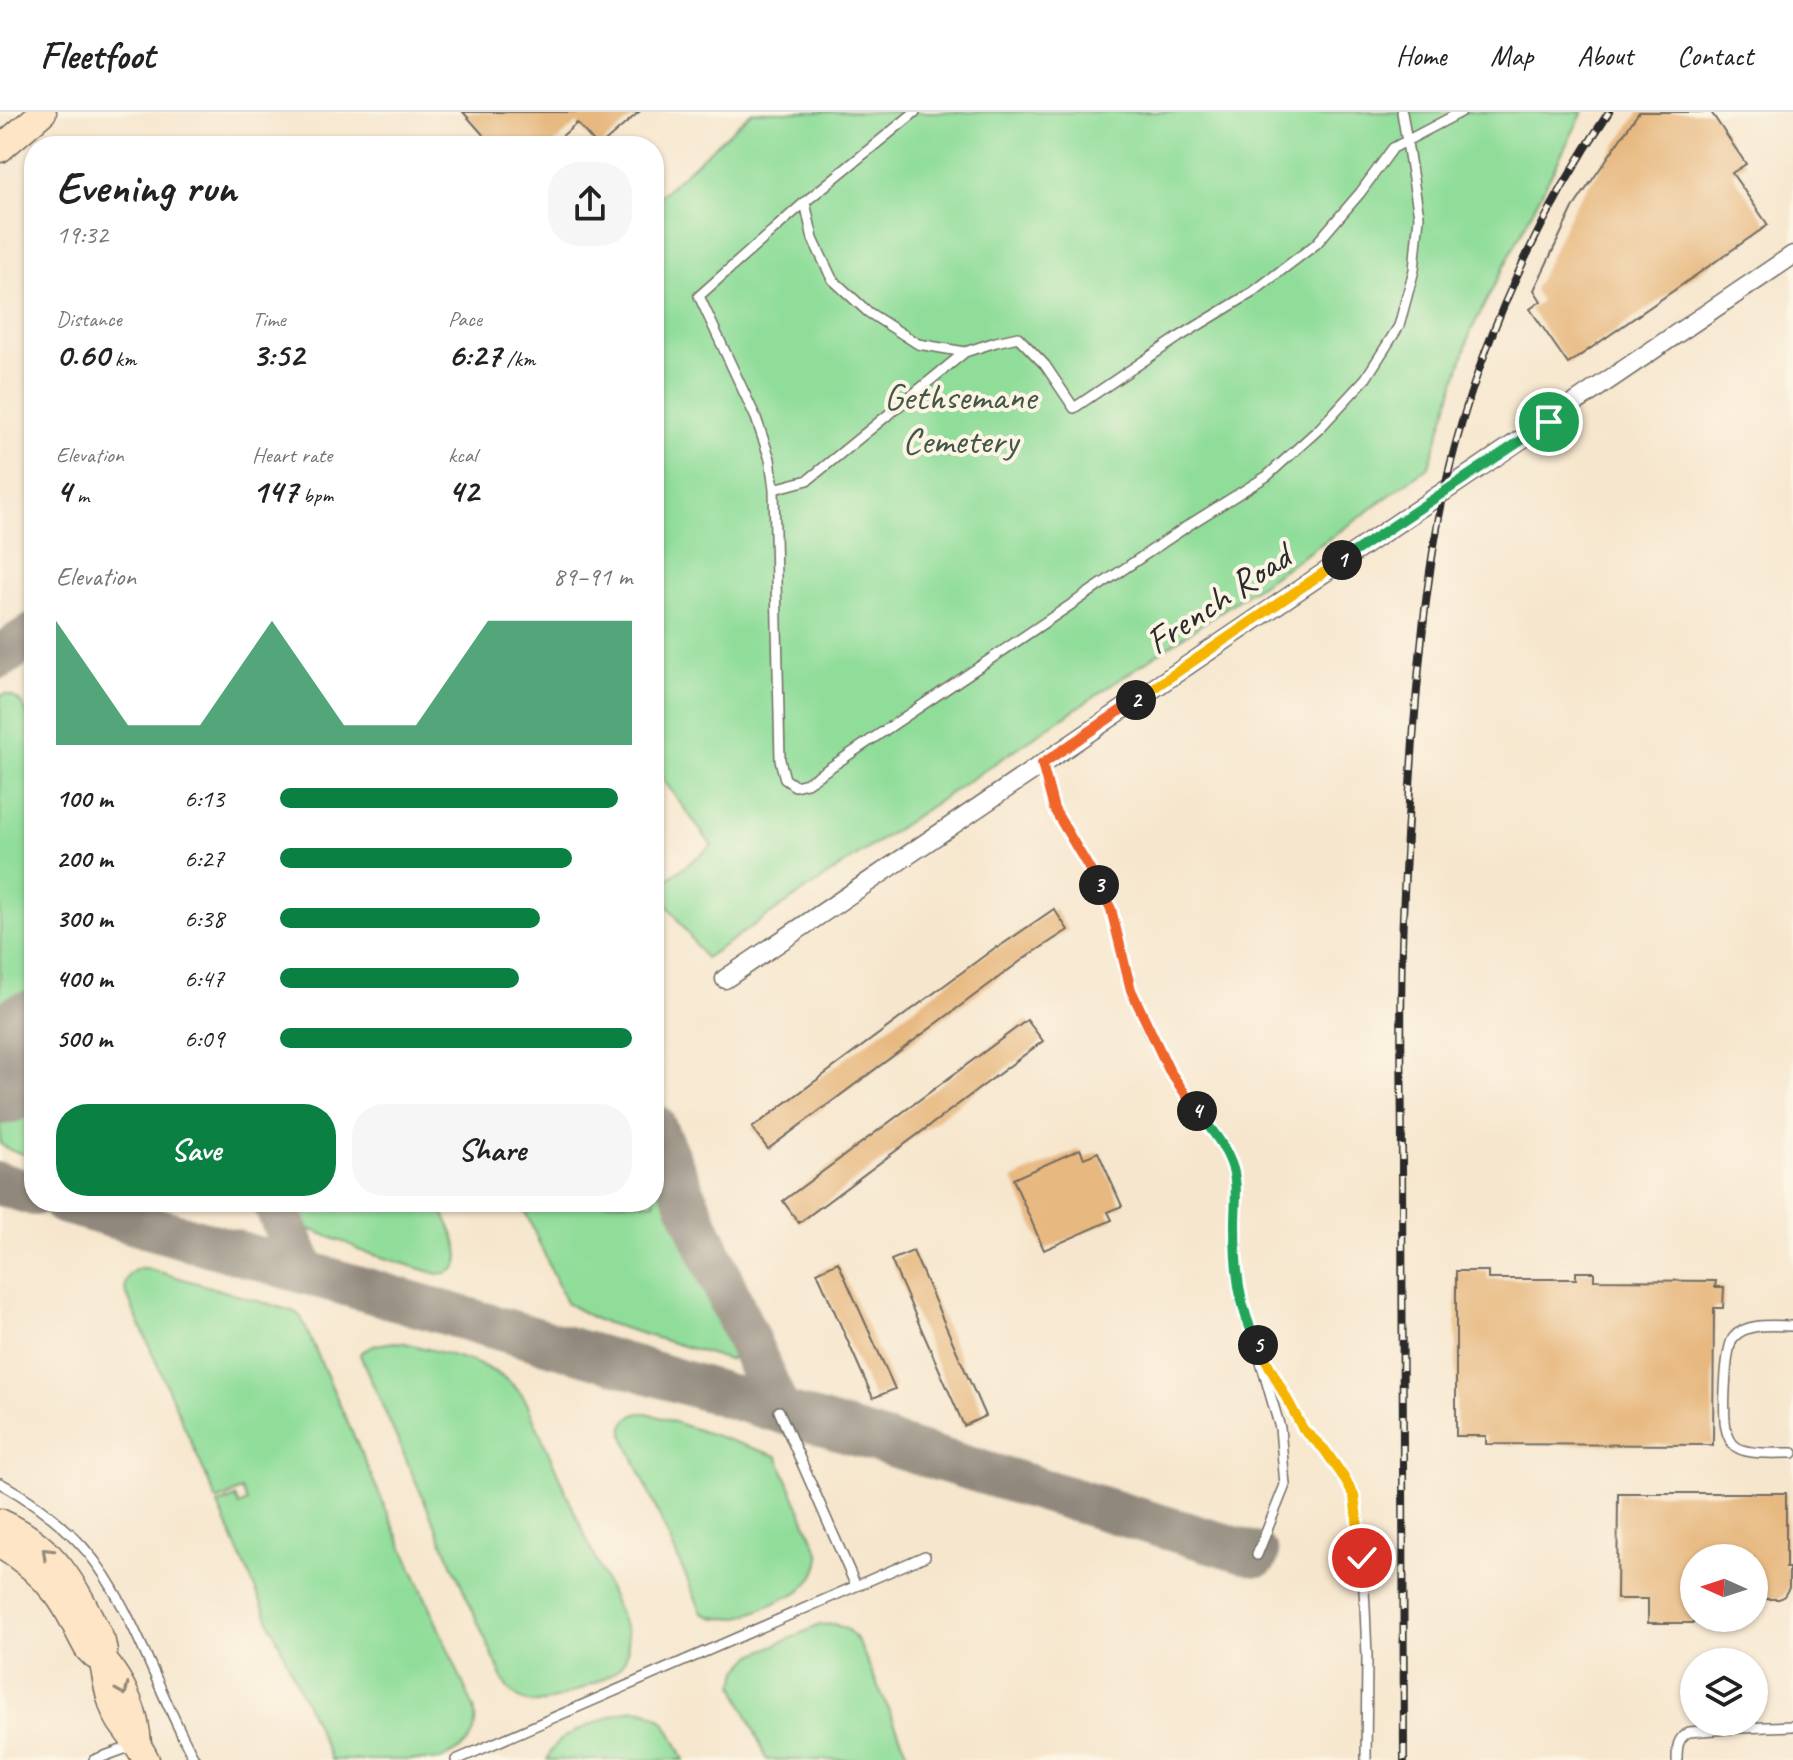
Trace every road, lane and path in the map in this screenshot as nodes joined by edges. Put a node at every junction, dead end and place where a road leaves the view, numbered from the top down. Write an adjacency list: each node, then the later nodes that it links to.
1 (43, 112): 6 (street)
2 (915, 112): 7 (lane)
3 (1402, 112): 5 (lane)
4 (1461, 112): 5 (lane)
5 (1406, 140): 9 (lane); 10 (lane)
6 (0, 149)
7 (805, 202): 9 (lane); 10 (lane)
8 (1793, 255): 11 (street, French Road)
9 (965, 352): 10 (lane)
10 (774, 489)
11 (1042, 764): 12 (street, French Road); 14 (lane)
12 (725, 979)
13 (1793, 1326): 16 (lane)
14 (1254, 1338): 20 (lane); 29 (lane)
15 (779, 1411): 22 (lane)
16 (1793, 1453)
17 (0, 1483): 27 (lane)
18 (0, 1522): 23 (street, one-way to 18)
19 (0, 1545): 23 (street)
20 (1257, 1555)
21 (925, 1556): 22 (lane)
22 (856, 1586): 28 (lane)
23 (102, 1650): 25 (street)
24 (1793, 1726): 30 (lane)
25 (142, 1752): 26 (lane)
26 (94, 1760)
27 (195, 1760)
28 (456, 1760)
29 (1366, 1760)
30 (1677, 1760)

